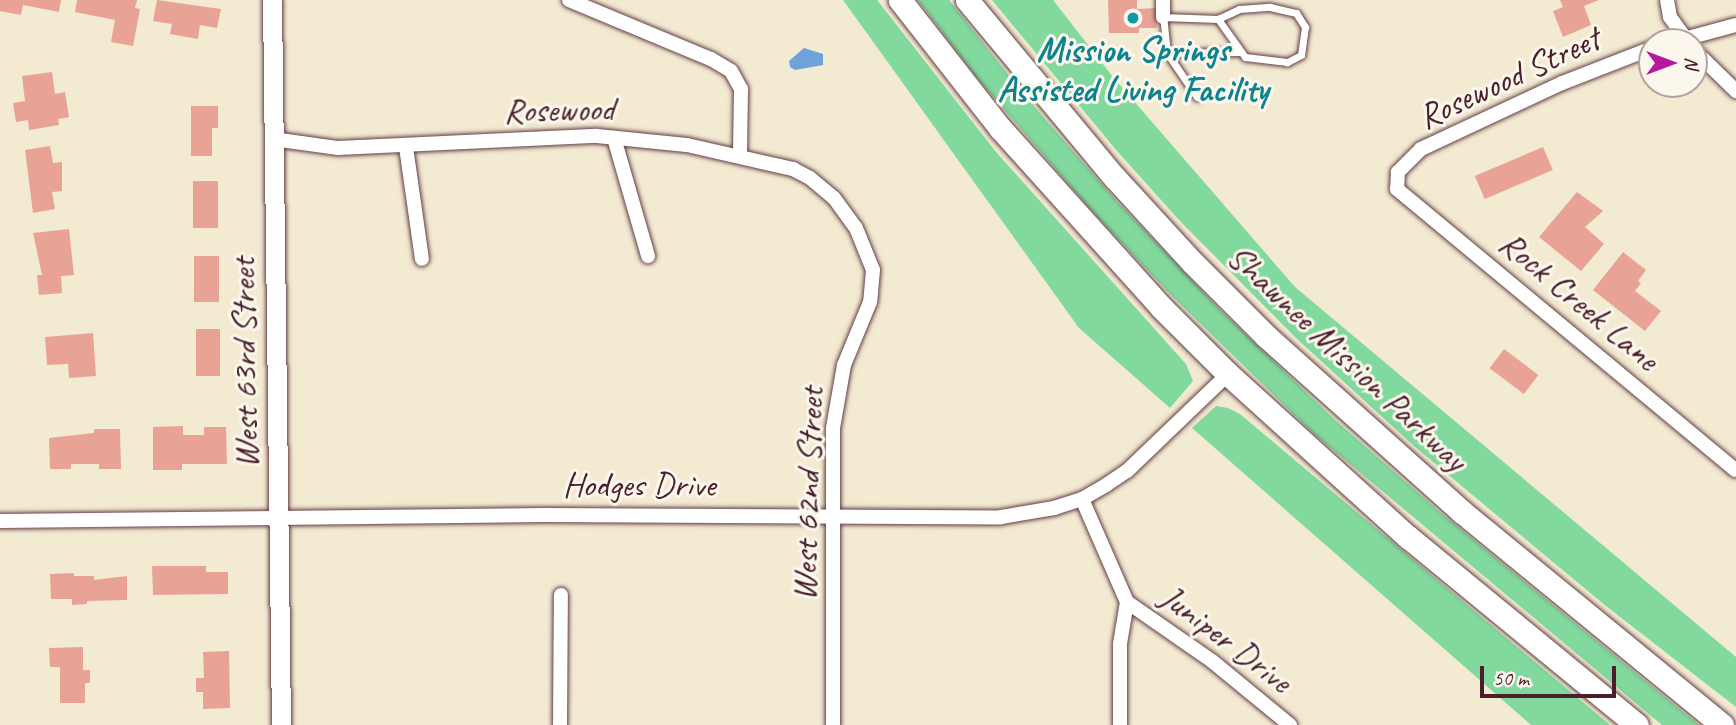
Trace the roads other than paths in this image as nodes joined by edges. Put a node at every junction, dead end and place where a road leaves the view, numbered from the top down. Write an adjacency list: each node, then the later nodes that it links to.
1 (272, 0): 19 (main road, West 63rd Street)
2 (569, 0): 21 (street)
3 (900, 0): 26 (highway)
4 (967, 0): 40 (highway, Shawnee Mission Parkway)
5 (1163, 0): 7 (street)
6 (1667, 0): 10 (street)
7 (1163, 17): 8 (lane); 13 (lane)
8 (1218, 19): 12 (lane); 12 (lane)
9 (1736, 25): 11 (street)
10 (1676, 28)
11 (1708, 35)
12 (1240, 52): 13 (lane)
13 (1167, 53): 17 (lane)
14 (1638, 53): 22 (street, Rosewood Street)
15 (1708, 65): 16 (street)
16 (1736, 92)
17 (1197, 97)
18 (614, 138): 20 (street, Rosewood); 21 (street, Rosewood); 24 (street)
19 (273, 139): 20 (street, Rosewood); 29 (main road, West 63rd Street)
20 (406, 147): 25 (street)
21 (740, 155): 23 (street, Rosewood)
22 (1398, 172): 27 (street, Rock Creek Lane)
23 (834, 198): 30 (street, West 62nd Street)
24 (648, 256)
25 (422, 259)
26 (1228, 374): 28 (street, Hodges Drive); 39 (highway)
27 (1736, 470)
28 (1082, 499): 30 (street, Hodges Drive); 33 (street)
29 (279, 516): 30 (street, Hodges Drive); 31 (street, Hodges Drive); 34 (main road, West 63rd Street)
30 (833, 516): 36 (street, West 62nd Street)
31 (0, 521)
32 (561, 596): 35 (street)
33 (1126, 602): 37 (street); 38 (street, Juniper Drive)
34 (281, 725)
35 (560, 725)
36 (833, 725)
37 (1120, 725)
38 (1290, 725)
39 (1637, 725)
40 (1722, 725)

